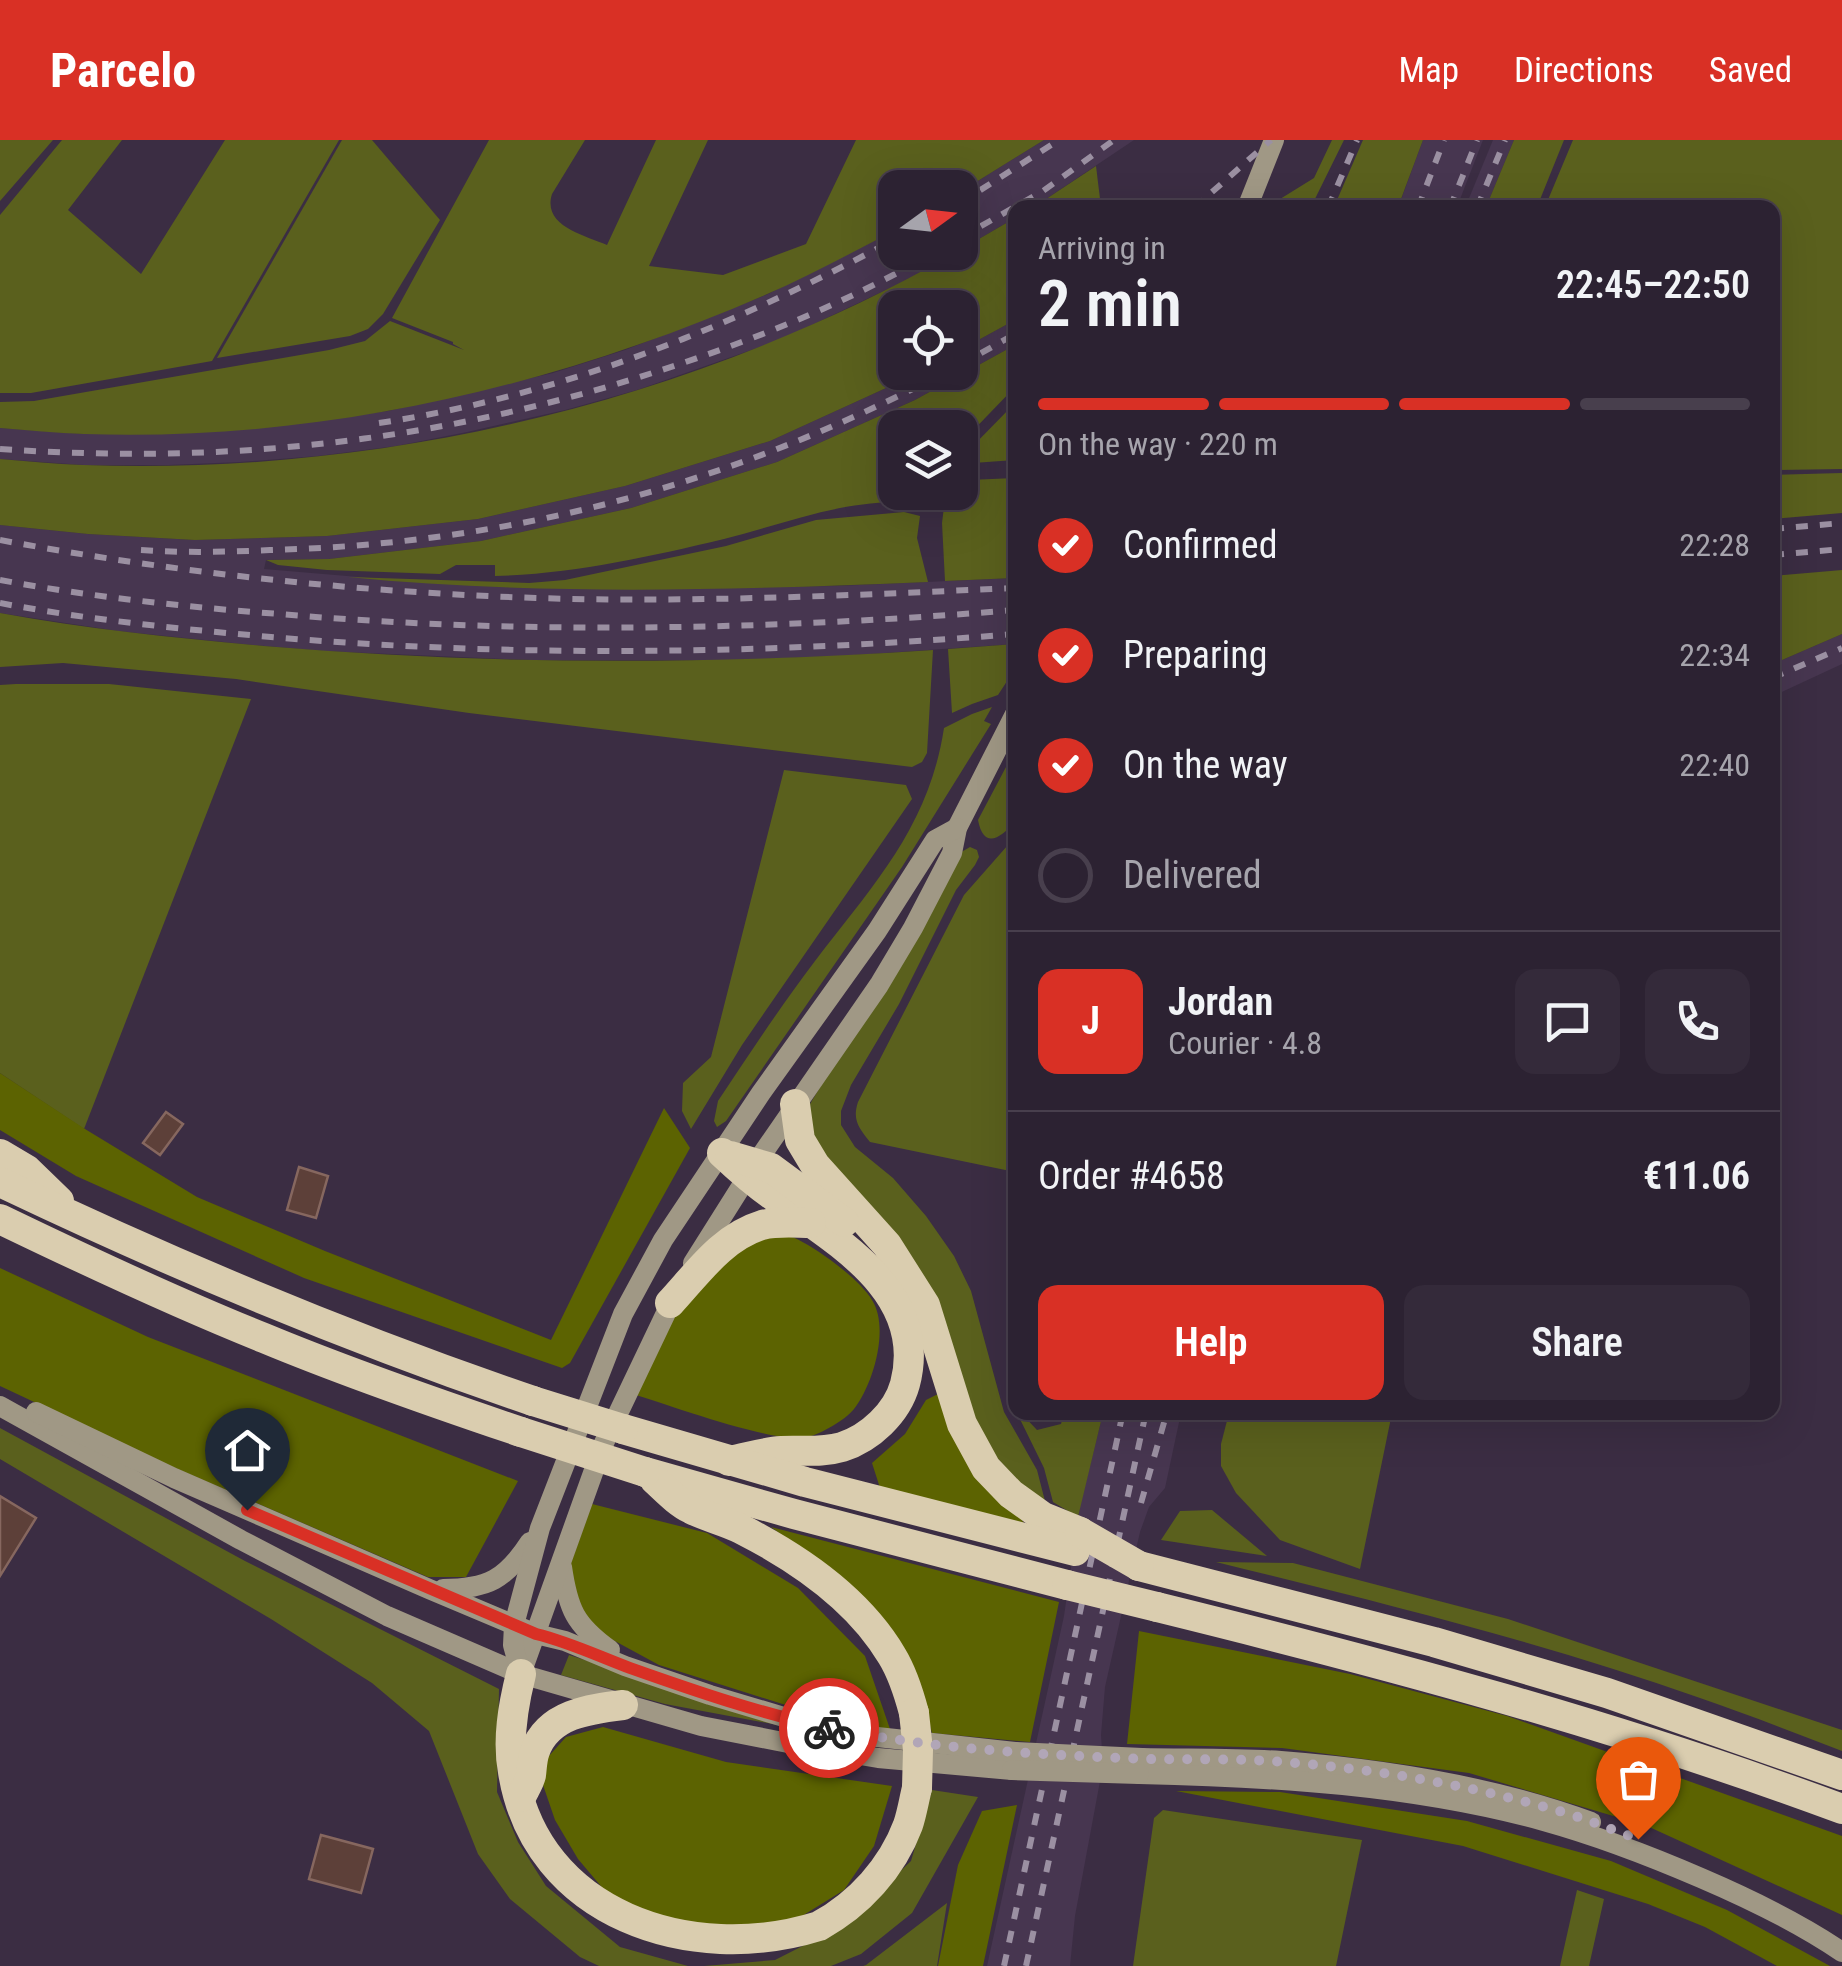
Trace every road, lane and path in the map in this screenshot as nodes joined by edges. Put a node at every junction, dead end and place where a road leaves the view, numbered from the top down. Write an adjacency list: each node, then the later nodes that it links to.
1 (1274, 140): 2 (main road)
2 (1250, 200)
3 (1008, 728): 4 (main road)
4 (957, 828): 5 (main road); 7 (main road)
5 (795, 1104): 8 (main road); 13 (highway)
6 (0, 1154): 11 (highway)
7 (722, 1154): 8 (highway); 19 (main road)
8 (751, 1169): 12 (highway); 13 (highway); 14 (main road)
9 (0, 1182): 11 (highway)
10 (0, 1220): 18 (highway, bridge)
11 (79, 1220): 17 (highway, bridge)
12 (811, 1223): 14 (highway); 17 (highway)
13 (907, 1276): 20 (highway)
14 (670, 1303): 21 (main road)
15 (0, 1396): 22 (main road)
16 (0, 1406): 26 (main road)
17 (728, 1461): 20 (highway)
18 (645, 1472): 31 (highway, bridge); 32 (highway, bridge)
19 (540, 1528): 22 (main road); 23 (main road)
20 (1078, 1541): 30 (highway)
21 (561, 1564): 24 (main road); 25 (main road)
22 (429, 1589): 23 (main road)
23 (514, 1625): 24 (main road); 26 (main road)
24 (536, 1634): 25 (main road); 26 (main road)
25 (625, 1666): 28 (main road)
26 (521, 1674): 27 (main road); 31 (highway)
27 (622, 1705): 28 (main road); 31 (highway)
28 (1014, 1761): 29 (main road, bridge)
29 (1140, 1766): 33 (main road); 34 (main road)
30 (1842, 1775)
31 (520, 1800)
32 (1842, 1809)
33 (1842, 1938)
34 (1842, 1952)

